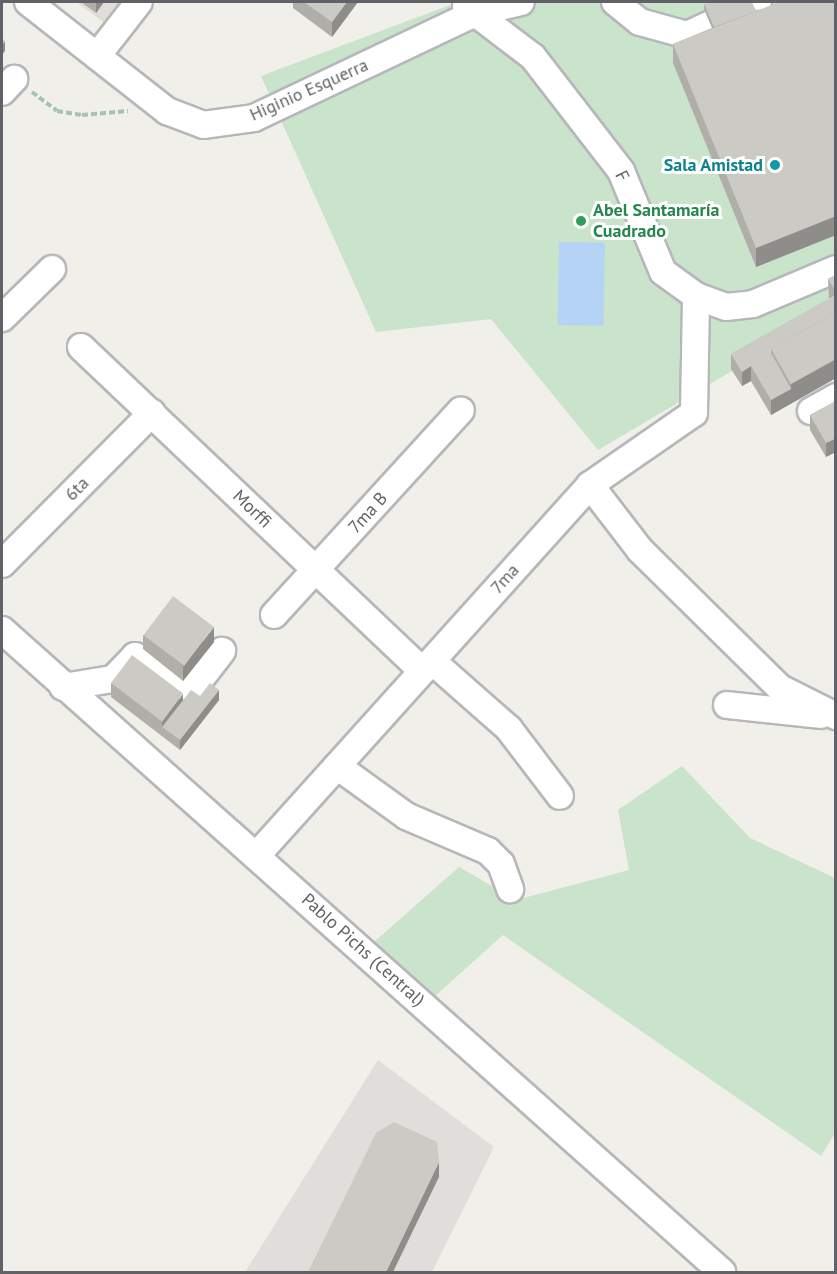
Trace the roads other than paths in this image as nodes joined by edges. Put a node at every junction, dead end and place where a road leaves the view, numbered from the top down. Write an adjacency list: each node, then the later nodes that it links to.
1 (28, 2): 7 (street, Higinio Esquerra)
2 (139, 2): 7 (street)
3 (521, 2): 6 (street, Higinio Esquerra)
4 (615, 2): 5 (street)
5 (758, 2)
6 (468, 7): 7 (street, Higinio Esquerra); 10 (street, F)
7 (97, 56)
8 (52, 268): 11 (street)
9 (836, 269): 10 (street, F)
10 (696, 296): 17 (street, 7ma)
11 (2, 318)
12 (81, 346): 16 (street, Morffi)
13 (836, 397): 15 (street)
14 (461, 410): 19 (street, 7ma B)
15 (811, 411)
16 (152, 413): 18 (street, 6ta); 19 (street, Morffi)
17 (590, 485): 23 (street, 7ma); 26 (street)
18 (2, 564)
19 (316, 570): 20 (street, 7ma B); 23 (street, Morffi)
20 (274, 615)
21 (2, 630): 24 (street, Pablo Pichs (Central))
22 (222, 651): 24 (street)
23 (427, 666): 27 (street, 7ma); 28 (street, Morffi)
24 (63, 687): 29 (street, Pablo Pichs (Central))
25 (727, 705): 26 (street)
26 (836, 716)
27 (337, 766): 29 (street, 7ma); 30 (street)
28 (560, 796)
29 (257, 855): 31 (street, Pablo Pichs (Central))
30 (510, 889)
31 (722, 1272)

